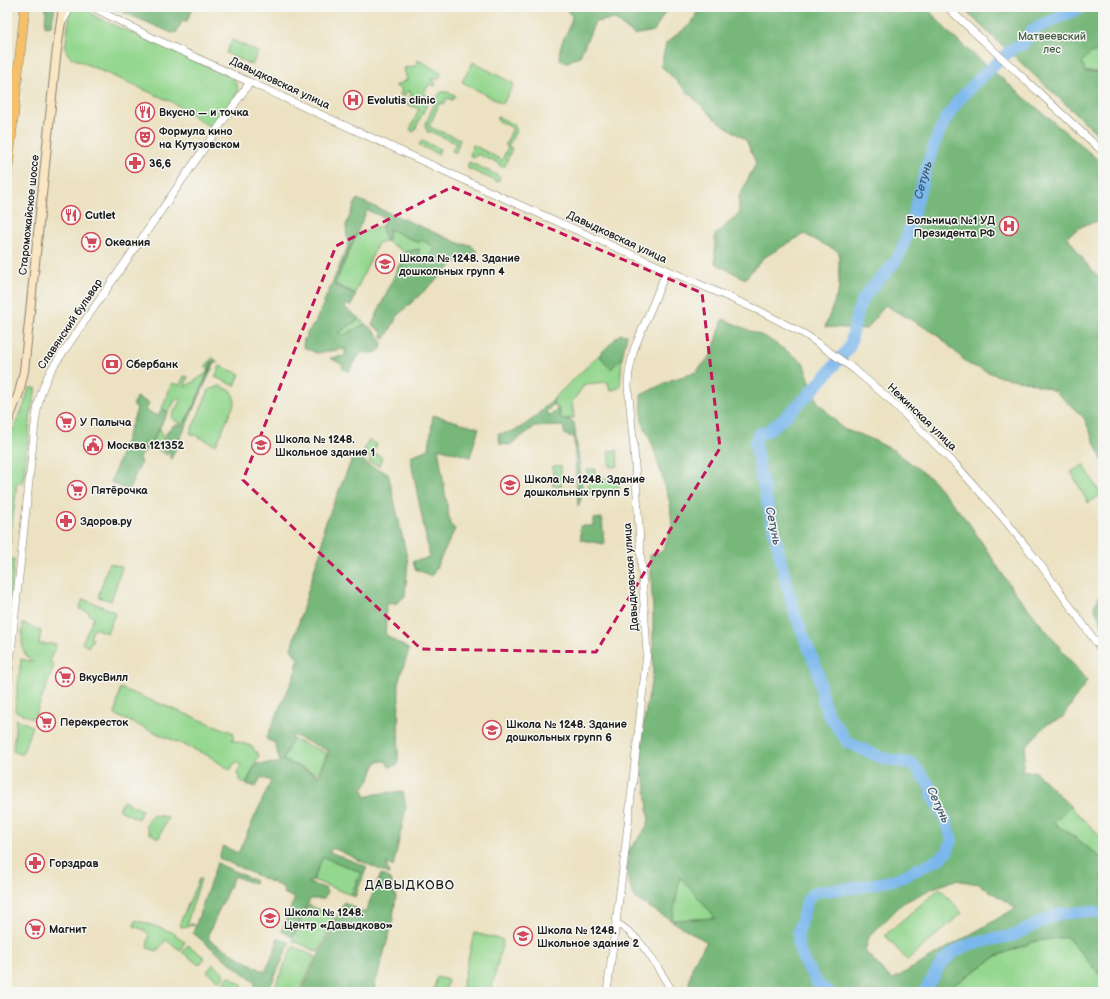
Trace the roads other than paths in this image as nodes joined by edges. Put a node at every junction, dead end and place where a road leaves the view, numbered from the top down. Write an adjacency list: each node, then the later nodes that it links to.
1 (25, 7): 9 (main road)
2 (64, 7): 6 (main road, Староможайское шоссе)
3 (73, 7): 6 (street)
4 (93, 7): 7 (street, Давыдковская улица)
5 (947, 7): 8 (street)
6 (60, 26): 11 (main road, Староможайское шоссе)
7 (250, 82): 10 (street, Давыдковская улица); 13 (street, Славянский бульвар)
8 (1103, 152)
9 (7, 178)
10 (667, 270): 12 (street, Нежинская улица); 14 (street, Давыдковская улица)
11 (7, 424)
12 (1103, 652)
13 (7, 691)
14 (616, 923): 15 (street, Давыдковская улица); 16 (street)
15 (607, 992)
16 (673, 992)

